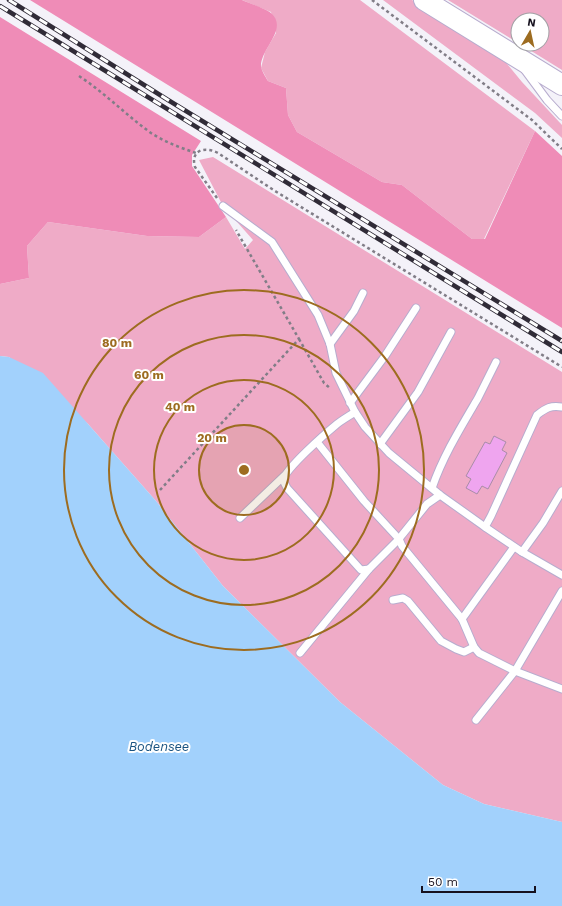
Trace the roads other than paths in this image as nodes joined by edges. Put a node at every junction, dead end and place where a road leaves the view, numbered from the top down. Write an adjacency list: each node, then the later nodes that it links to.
1 (424, 0): 2 (street)
2 (513, 55): 3 (street); 4 (lane)
3 (562, 85)
4 (562, 116)
5 (223, 206): 9 (lane)
6 (363, 293): 9 (lane)
7 (416, 308): 11 (lane)
8 (451, 332): 15 (lane)
9 (330, 344): 11 (lane)
10 (496, 362): 17 (lane)
11 (350, 403): 13 (lane)
12 (562, 407): 21 (lane)
13 (355, 412): 14 (lane); 15 (lane)
14 (318, 442): 16 (lane); 22 (lane)
15 (380, 444): 17 (lane)
16 (284, 476): 20 (lane); 25 (lane)
17 (432, 488): 19 (lane)
18 (562, 491): 24 (lane)
19 (440, 495): 21 (lane); 22 (lane)
20 (240, 518)
21 (485, 527): 23 (lane)
22 (399, 539): 25 (lane); 29 (lane)
23 (514, 547): 24 (lane); 29 (lane)
24 (522, 552): 26 (lane)
25 (368, 569): 31 (lane)
26 (562, 575)
27 (562, 591): 32 (lane)
28 (393, 600): 30 (lane)
29 (462, 619): 30 (lane)
30 (474, 647): 32 (lane)
31 (300, 653)
32 (515, 671): 33 (lane); 34 (lane)
33 (562, 689)
34 (476, 720)

